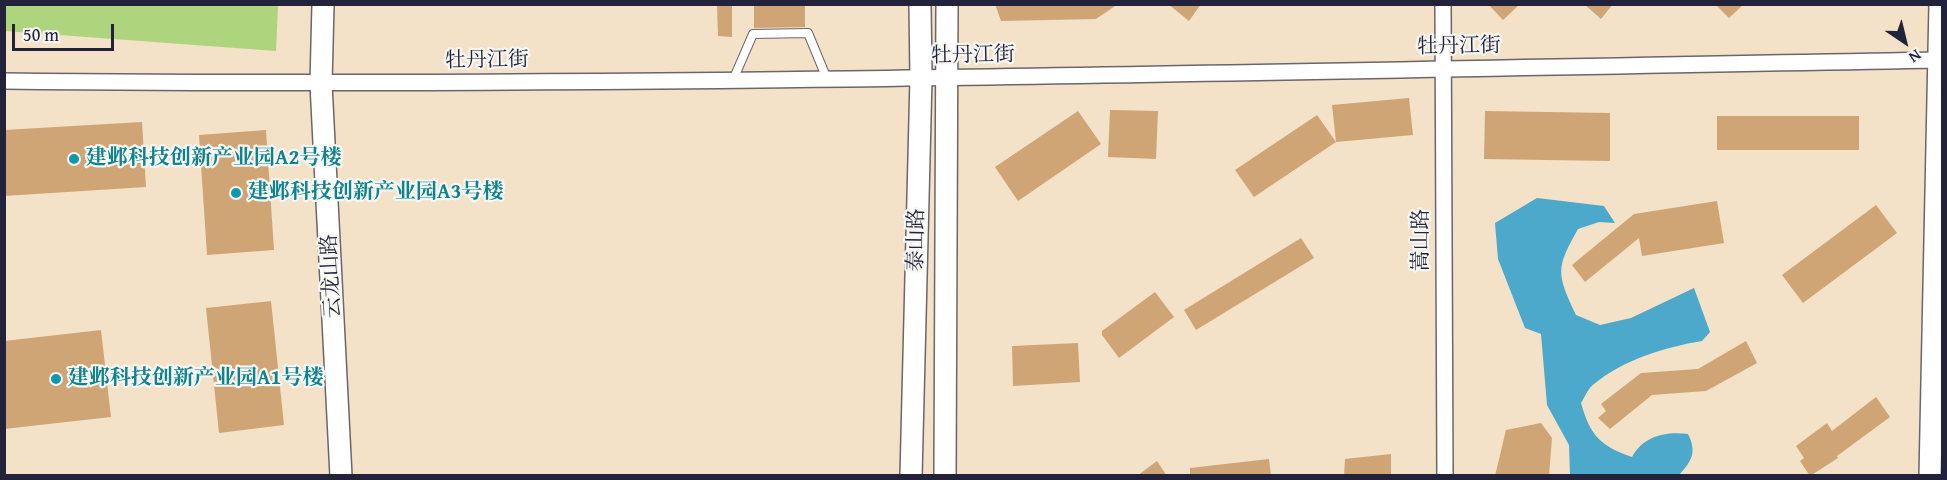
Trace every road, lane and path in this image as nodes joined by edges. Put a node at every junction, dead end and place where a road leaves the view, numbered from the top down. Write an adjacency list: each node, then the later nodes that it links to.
1 (323, 4): 13 (street, 云龙山路)
2 (920, 4): 9 (street, 泰山路)
3 (947, 4): 8 (street, 泰山路)
4 (1443, 4): 7 (street, 嵩山路)
5 (1940, 4): 6 (street)
6 (1941, 60): 7 (street, 牡丹江街); 18 (street)
7 (1442, 68): 8 (street, 牡丹江街); 17 (street, 嵩山路)
8 (948, 77): 9 (street, 牡丹江街); 16 (street, 泰山路)
9 (921, 78): 10 (street, 牡丹江街); 15 (street, 泰山路)
10 (827, 79): 11 (street, 牡丹江街); 11 (lane)
11 (733, 80): 13 (street, 牡丹江街)
12 (4, 81): 13 (street, 牡丹江街)
13 (321, 84): 14 (street, 云龙山路)
14 (341, 476)
15 (911, 476)
16 (945, 476)
17 (1444, 476)
18 (1930, 476)

